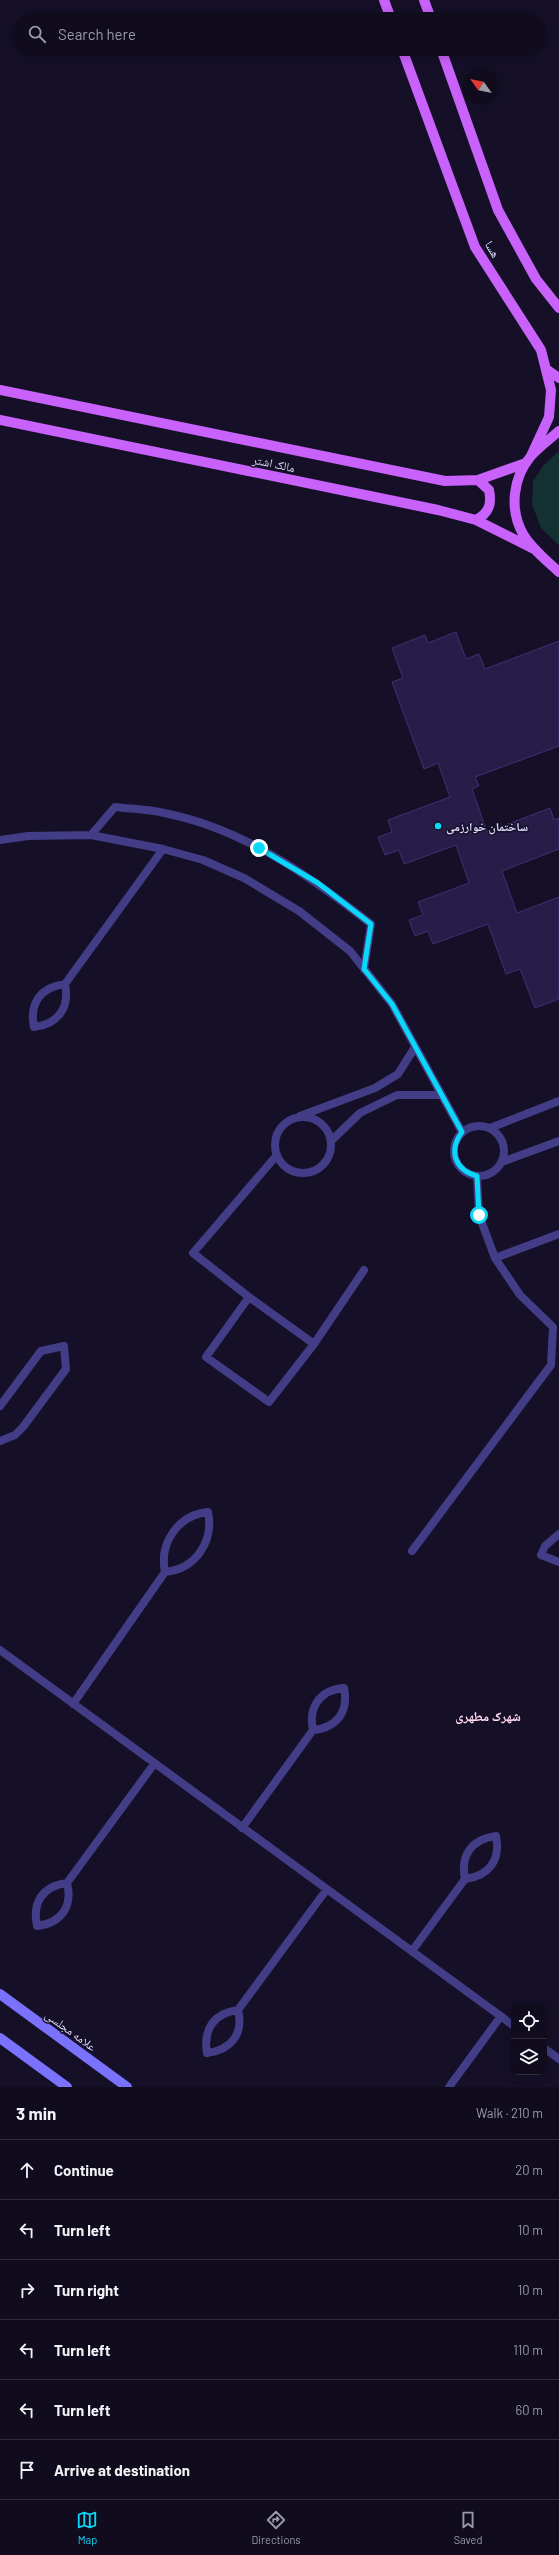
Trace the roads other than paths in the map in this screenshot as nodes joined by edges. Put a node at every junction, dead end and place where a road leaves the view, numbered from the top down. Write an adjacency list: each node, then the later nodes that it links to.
1 (384, 0): 3 (main road)
2 (424, 0): 4 (main road)
3 (388, 12)
4 (428, 12)
5 (405, 56): 8 (main road, هسا)
6 (443, 56): 7 (main road, هسا)
7 (559, 308)
8 (546, 369): 9 (main road); 13 (main road, هسا)
9 (559, 378)
10 (0, 390): 14 (main road, مالک اشتر)
11 (0, 420): 15 (main road, مالک اشتر)
12 (559, 431): 13 (main road)
13 (529, 460): 14 (main road, مالک اشتر); 16 (main road, هسا)
14 (478, 480): 15 (main road)
15 (476, 520): 16 (main road, مالک اشتر)
16 (536, 550): 17 (main road)
17 (559, 572)
18 (91, 835): 19 (lane); 20 (lane); 21 (lane)
19 (0, 840)
20 (163, 849): 21 (lane); 22 (lane)
21 (364, 969): 23 (lane)
22 (65, 984): 22 (lane)
23 (415, 1047): 24 (lane); 26 (lane)
24 (441, 1095): 28 (lane); 29 (lane)
25 (559, 1101): 27 (lane)
26 (296, 1118): 29 (lane); 31 (lane)
27 (490, 1128): 28 (lane); 32 (lane)
28 (462, 1132): 33 (lane)
29 (331, 1141): 31 (lane)
30 (559, 1141): 32 (lane)
31 (277, 1155): 37 (lane)
32 (502, 1162): 33 (lane)
33 (477, 1176): 35 (lane)
34 (559, 1234): 35 (lane)
35 (495, 1258): 42 (lane)
36 (364, 1270): 38 (lane)
37 (249, 1297): 38 (lane); 38 (lane)
38 (314, 1344)
39 (0, 1406): 40 (lane)
40 (0, 1441)
41 (559, 1534): 43 (lane)
42 (412, 1551)
43 (559, 1562)
44 (165, 1572): 44 (lane); 46 (lane)
45 (0, 1650): 46 (lane)
46 (73, 1704): 48 (lane)
47 (313, 1730): 47 (lane); 49 (lane)
48 (154, 1764): 49 (lane); 51 (lane)
49 (242, 1828): 52 (lane)
50 (465, 1879): 50 (lane); 53 (lane)
51 (68, 1883): 51 (lane)
52 (326, 1889): 53 (lane); 55 (lane)
53 (412, 1952): 56 (lane)
54 (0, 1994): 62 (main road, علامه مجلسی)
55 (238, 2010): 55 (lane)
56 (501, 2016): 57 (lane); 63 (lane)
57 (511, 2024)
58 (0, 2038): 61 (main road)
59 (547, 2050): 60 (lane)
60 (559, 2059)
61 (67, 2087)
62 (127, 2087)
63 (449, 2087)

